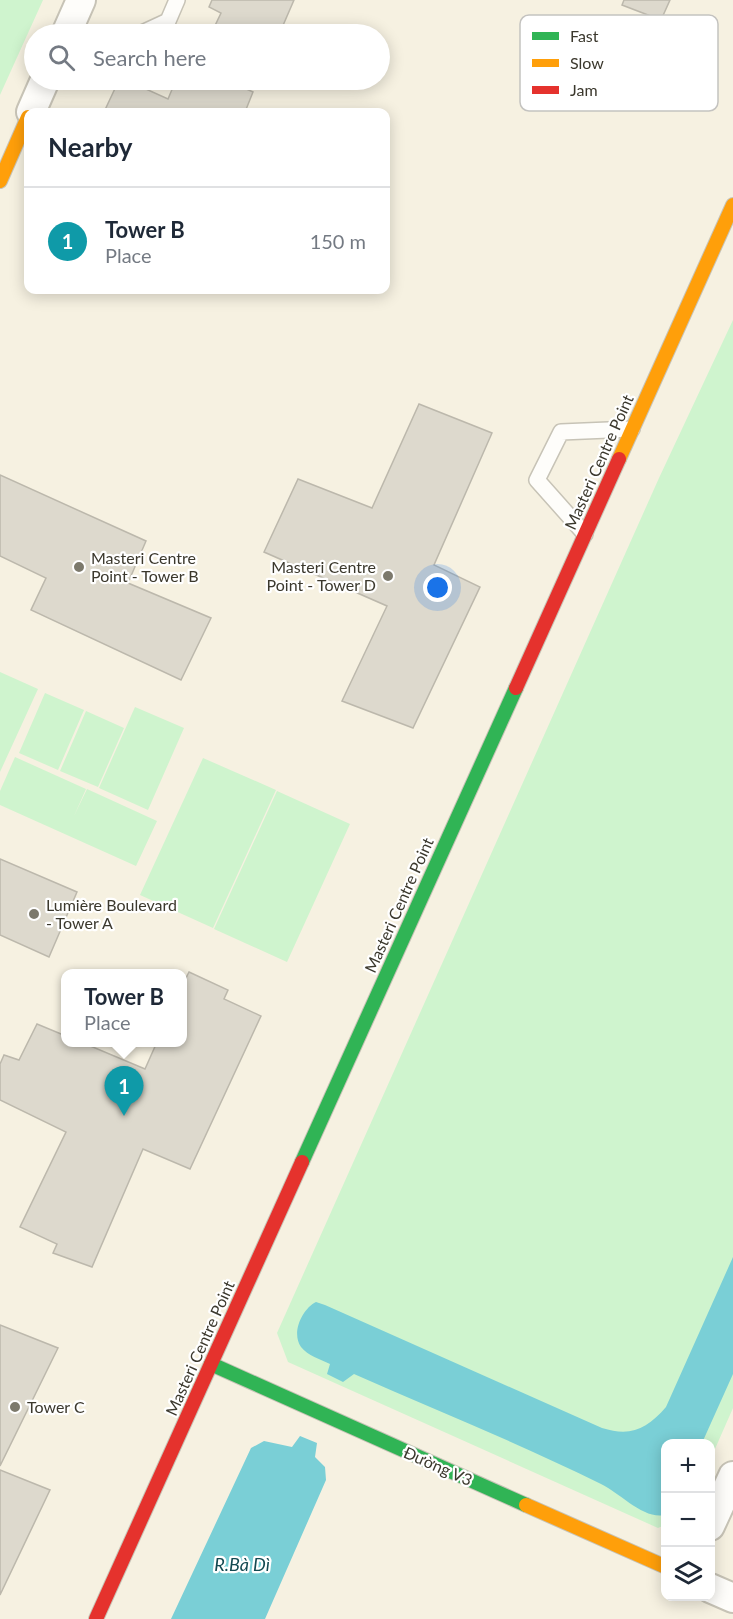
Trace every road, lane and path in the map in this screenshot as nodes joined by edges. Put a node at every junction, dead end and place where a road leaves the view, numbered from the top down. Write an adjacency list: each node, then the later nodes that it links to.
1 (81, 0): 3 (street)
2 (177, 0): 4 (lane)
3 (70, 24)
4 (162, 24)
5 (41, 90): 6 (street)
6 (33, 108)
7 (24, 126): 8 (street)
8 (0, 181)
9 (733, 205): 10 (street, Masteri Centre Point)
10 (632, 429): 11 (street, Masteri Centre Point); 11 (lane)
11 (585, 534): 12 (street, Masteri Centre Point)
12 (211, 1364): 15 (street, Đường V3); 18 (street, Masteri Centre Point)
13 (733, 1476): 14 (street)
14 (715, 1517)
15 (661, 1566)
16 (715, 1590): 17 (street)
17 (733, 1598)
18 (96, 1619)

